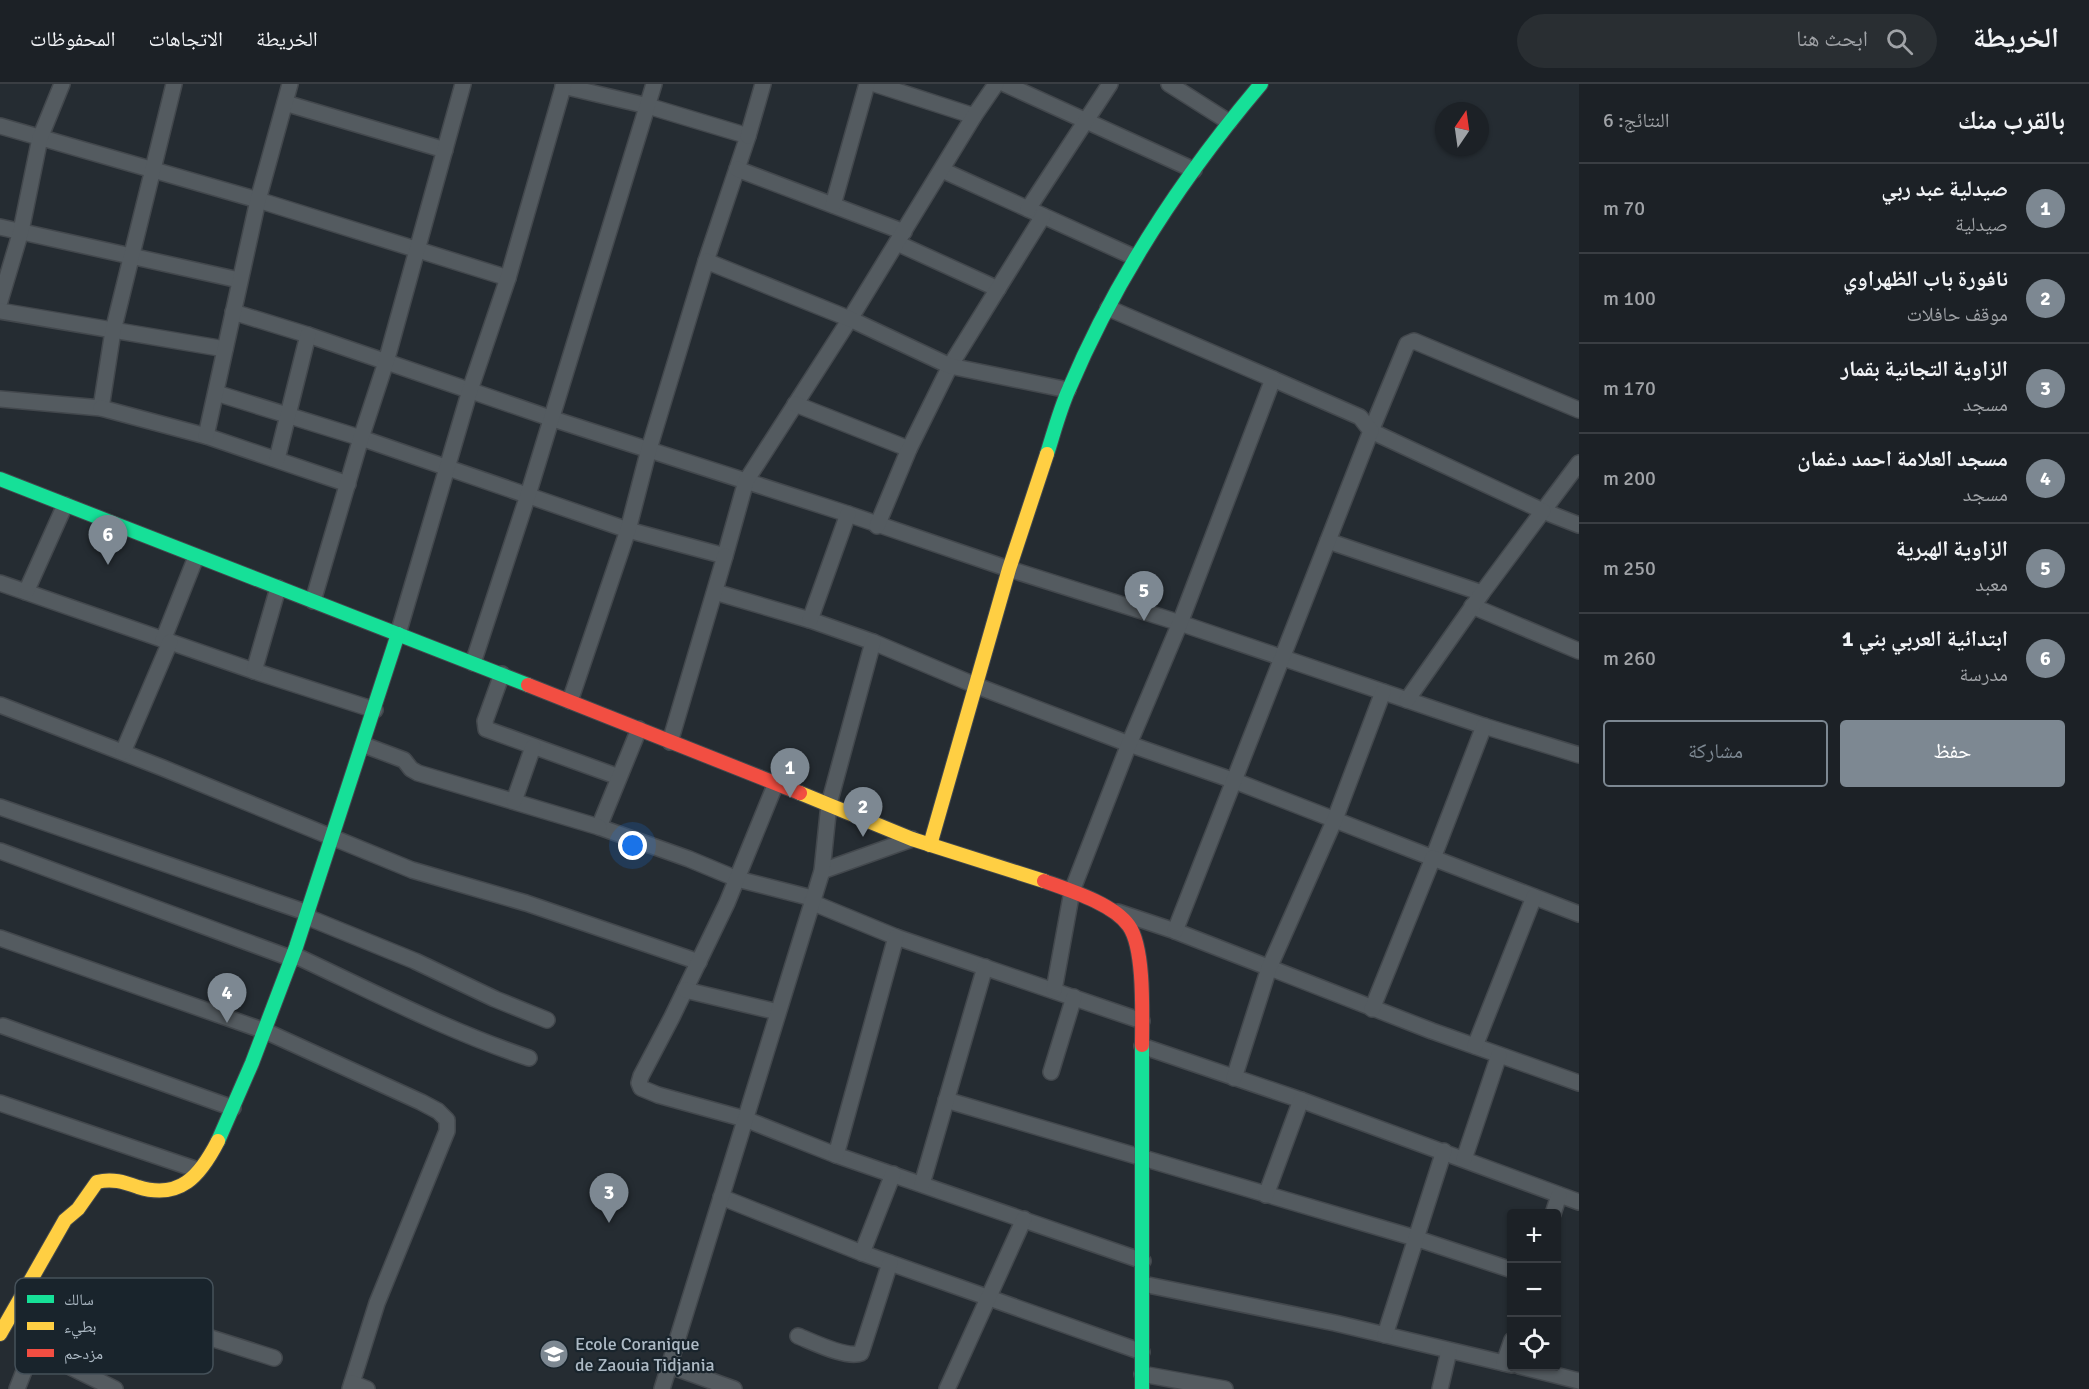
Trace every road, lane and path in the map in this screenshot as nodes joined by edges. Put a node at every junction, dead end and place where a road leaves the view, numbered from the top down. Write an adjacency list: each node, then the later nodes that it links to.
1 (62, 84): 22 (street)
2 (174, 84): 24 (street)
3 (290, 84): 15 (street)
4 (654, 84): 16 (street)
5 (763, 84): 21 (street)
6 (867, 84): 29 (street)
7 (875, 84): 17 (street)
8 (996, 84): 17 (street)
9 (1005, 84): 18 (street)
10 (1110, 84): 18 (street)
11 (1169, 84): 19 (street)
12 (1261, 84): 19 (street)
13 (564, 85): 16 (street); 39 (street)
14 (458, 86): 23 (street)
15 (285, 103): 23 (street); 28 (street)
16 (648, 106): 21 (street); 61 (street)
17 (974, 116): 26 (street)
18 (1087, 121): 27 (street); 30 (street)
19 (1229, 122): 27 (street)
20 (0, 126): 22 (street)
21 (748, 136): 25 (street)
22 (40, 138): 24 (street); 33 (street)
23 (445, 150): 35 (street)
24 (152, 169): 28 (street); 36 (street)
25 (737, 169): 29 (street); 38 (street)
26 (942, 170): 30 (street); 34 (street)
27 (1194, 170): 37 (street)
28 (258, 200): 35 (street); 40 (street)
29 (833, 205): 34 (street)
30 (1028, 209): 31 (street)
31 (1043, 216): 37 (street); 41 (street)
32 (0, 227): 33 (street)
33 (21, 231): 36 (street); 42 (street)
34 (901, 237): 41 (street); 46 (street)
35 (416, 249): 39 (street); 50 (street)
36 (130, 257): 40 (street); 47 (street)
37 (1134, 257): 43 (street)
38 (706, 261): 46 (street); 65 (street)
39 (508, 278): 53 (street)
40 (239, 280): 45 (street)
41 (998, 289): 51 (street)
42 (0, 301)
43 (1108, 308): 52 (street); 54 (street)
44 (0, 311): 47 (street)
45 (233, 312): 48 (street); 49 (street)
46 (850, 319): 51 (street); 57 (street)
47 (113, 331): 49 (street); 58 (street)
48 (308, 335): 50 (street); 60 (street)
49 (225, 349): 55 (street)
50 (386, 362): 53 (street); 64 (street)
51 (950, 366): 54 (street); 66 (street)
52 (1273, 379): 62 (street); 92 (street)
53 (470, 390): 61 (street); 69 (street)
54 (1068, 390): 83 (street)
55 (216, 393): 60 (street); 63 (street)
56 (0, 399): 58 (street)
57 (795, 404): 66 (street); 71 (street)
58 (101, 408): 63 (street)
59 (1579, 410): 62 (street)
60 (288, 416): 64 (street); 67 (street)
61 (550, 418): 65 (street); 73 (street)
62 (1371, 431): 75 (street); 80 (street)
63 (206, 436): 67 (street)
64 (361, 438): 69 (street); 72 (street)
65 (649, 449): 71 (street); 79 (street)
66 (909, 449): 78 (street)
67 (278, 459): 72 (street)
68 (1579, 463): 75 (street)
69 (447, 467): 73 (street); 93 (street)
70 (0, 479): 74 (street)
71 (746, 481): 76 (street); 81 (street)
72 (348, 484): 89 (street)
73 (528, 495): 79 (street); 98 (street)
74 (65, 505): 82 (street); 86 (street)
75 (1543, 511): 77 (street); 88 (street)
76 (848, 514): 78 (street); 91 (street)
77 (1579, 525)
78 (877, 526): 83 (street)
79 (628, 530): 81 (street); 104 (street)
80 (1328, 541): 88 (street); 97 (street)
81 (725, 556): 87 (street)
82 (196, 557): 85 (street); 94 (street)
83 (1009, 569): 92 (street); 101 (street)
84 (0, 583): 86 (street)
85 (278, 588): 89 (street); 99 (street)
86 (26, 592): 94 (street)
87 (715, 592): 91 (street); 109 (street)
88 (1482, 593): 90 (street)
89 (313, 601): 93 (street)
90 (1472, 606): 96 (street); 103 (street)
91 (810, 620): 95 (street)
92 (1180, 623): 97 (street); 110 (street)
93 (398, 634): 98 (street); 106 (street)
94 (166, 641): 99 (street); 113 (street)
95 (873, 642): 101 (street); 119 (street)
96 (1579, 651)
97 (1283, 659): 102 (street); 116 (street)
98 (473, 663): 100 (street)
99 (254, 671): 106 (street)
100 (502, 674): 104 (street); 112 (street)
101 (977, 686): 110 (street); 125 (street)
102 (1383, 692): 103 (street); 121 (street)
103 (1407, 700): 107 (street)
104 (570, 701): 108 (street)
105 (0, 705): 113 (street)
106 (375, 710): 111 (street)
107 (1484, 726): 114 (street); 127 (street)
108 (639, 729): 109 (street); 115 (street)
109 (670, 742): 117 (street)
110 (1129, 744): 116 (street); 130 (street)
111 (364, 745): 118 (street); 123 (street)
112 (533, 747): 115 (street); 118 (street)
113 (123, 752): 123 (street)
114 (1579, 755)
115 (619, 777): 122 (street)
116 (1235, 781): 121 (street); 136 (street)
117 (776, 783): 119 (street); 129 (street)
118 (514, 801): 122 (street)
119 (829, 804): 124 (street); 128 (street)
120 (0, 807): 135 (street)
121 (1335, 819): 127 (street); 142 (street)
122 (599, 827): 129 (street)
123 (333, 837): 135 (street); 140 (street)
124 (912, 839): 125 (street); 128 (street)
125 (930, 845): 130 (street)
126 (0, 852): 139 (street)
127 (1433, 858): 131 (street); 146 (street)
128 (822, 871): 132 (street)
129 (737, 879): 132 (street); 140 (street)
130 (1072, 891): 133 (street); 144 (street)
131 (1534, 897): 134 (street); 153 (street)
132 (812, 900): 137 (street); 147 (street)
133 (1112, 910): 136 (street); 149 (street)
134 (1579, 914)
135 (307, 915): 139 (street); 148 (street)
136 (1175, 931): 142 (street)
137 (896, 937): 141 (street); 165 (street)
138 (0, 938): 151 (street)
139 (293, 957): 151 (street); 155 (street)
140 (699, 962): 143 (street)
141 (985, 967): 144 (street); 159 (street)
142 (1269, 968): 146 (street); 157 (street)
143 (686, 990): 147 (street); 163 (street)
144 (1054, 990): 145 (street)
145 (1074, 997): 149 (street); 156 (street)
146 (1372, 1009): 153 (street)
147 (777, 1012): 163 (street)
148 (547, 1020)
149 (1142, 1021): 152 (street)
150 (3, 1026): 162 (street)
151 (265, 1031): 162 (street); 200 (street)
152 (1142, 1046): 157 (street); 166 (street)
153 (1475, 1046): 154 (street)
154 (1499, 1054): 158 (street); 167 (street)
155 (529, 1058)
156 (1051, 1072)
157 (1234, 1078): 160 (street)
158 (1579, 1083)
159 (946, 1100): 166 (street); 170 (street)
160 (1301, 1100): 164 (street); 171 (street)
161 (0, 1103): 168 (street)
162 (233, 1107): 168 (street)
163 (745, 1119): 165 (street); 173 (street)
164 (1444, 1151): 167 (street); 177 (street)
165 (836, 1155): 169 (street)
166 (1142, 1158): 171 (street); 179 (street)
167 (1464, 1159): 172 (street)
168 (198, 1170): 182 (street)
169 (893, 1174): 170 (street); 178 (street)
170 (922, 1184): 176 (street)
171 (1266, 1195): 177 (street)
172 (1559, 1195): 174 (street); 175 (street)
173 (721, 1197): 178 (street); 194 (street)
174 (1579, 1202)
175 (1555, 1209)
176 (1024, 1219): 179 (street); 184 (street)
177 (1415, 1238): 181 (street); 187 (street)
178 (862, 1253): 180 (street)
179 (1143, 1261): 183 (street)
180 (890, 1263): 184 (street); 188 (street)
181 (1507, 1268)
182 (30, 1278)
183 (1143, 1284): 187 (street); 191 (street)
184 (989, 1298): 191 (street); 206 (street)
185 (15, 1303): 186 (street)
186 (2, 1325)
187 (1385, 1335): 190 (street)
188 (798, 1336)
189 (213, 1339): 192 (street)
190 (1449, 1351): 193 (street); 208 (street)
191 (1142, 1352): 199 (street)
192 (274, 1358)
193 (1507, 1364)
194 (670, 1366): 204 (street); 205 (street)
195 (1537, 1371): 198 (street)
196 (22, 1374): 201 (street)
197 (85, 1374): 202 (street)
198 (1579, 1381)
199 (1142, 1382): 207 (street)
200 (351, 1386): 203 (street)
201 (17, 1389)
202 (115, 1389)
203 (367, 1389)
204 (662, 1389)
205 (734, 1389)
206 (947, 1389)
207 (1225, 1389)
208 (1440, 1389)

